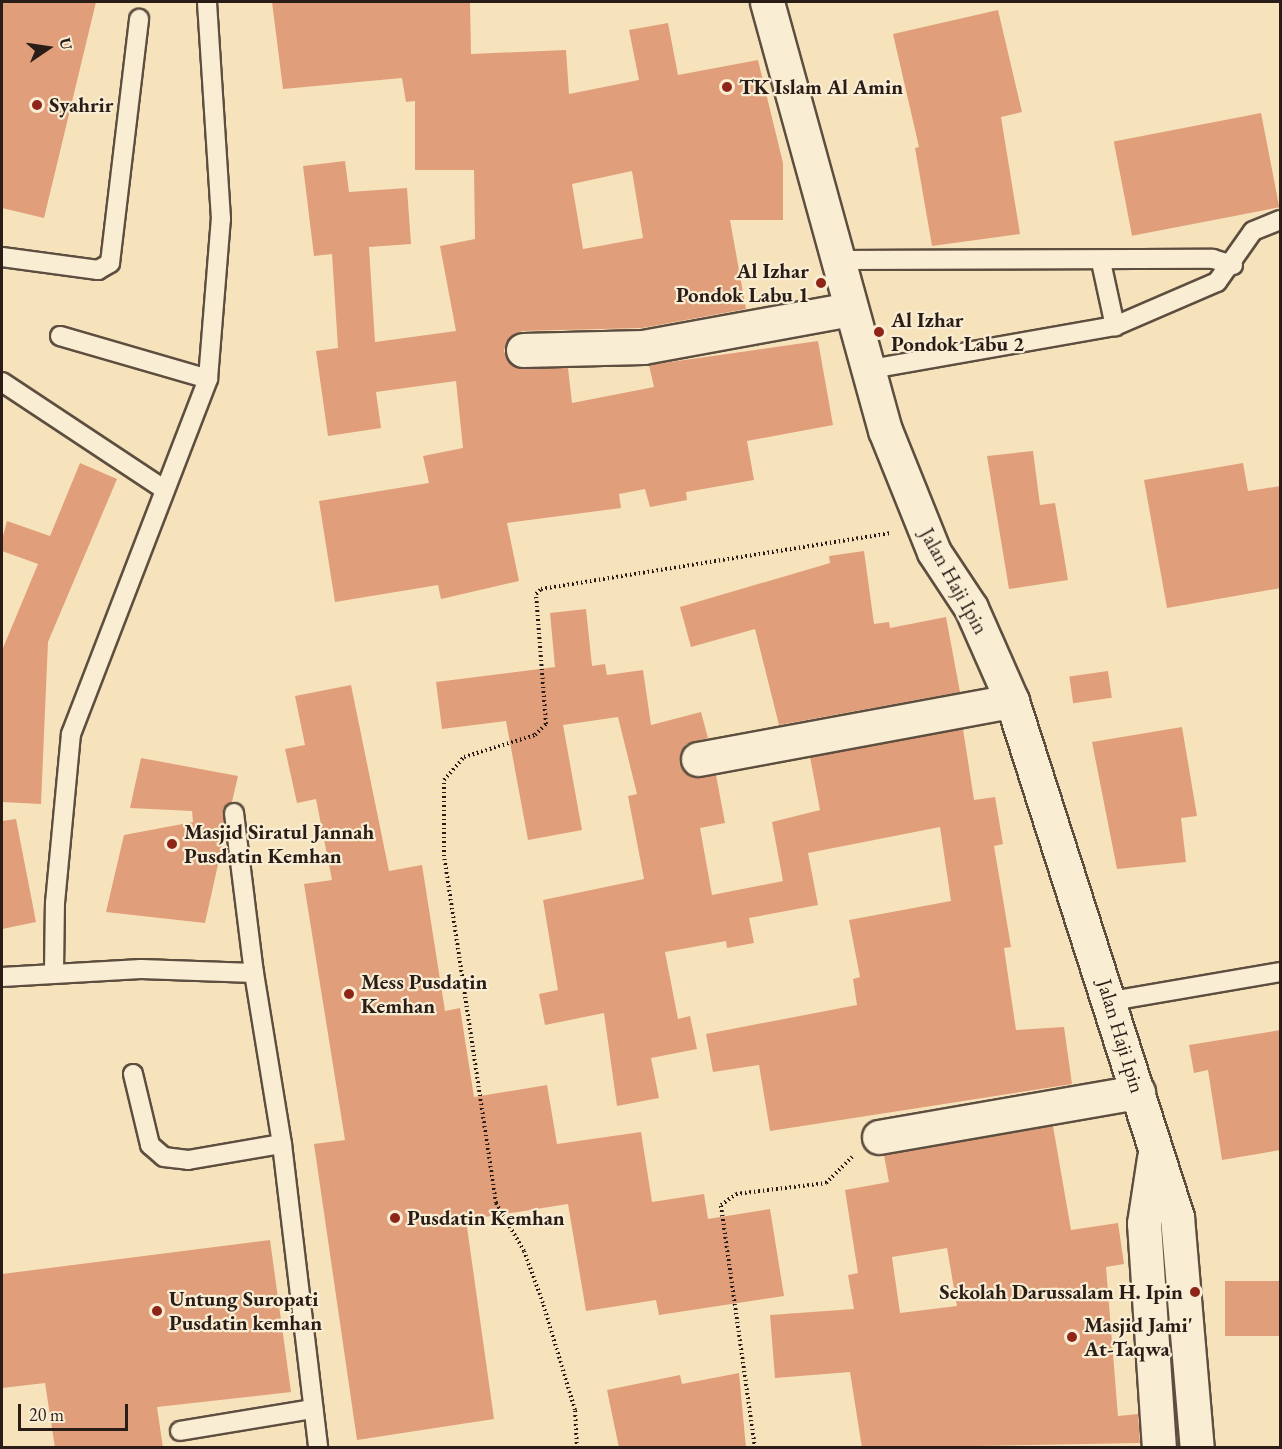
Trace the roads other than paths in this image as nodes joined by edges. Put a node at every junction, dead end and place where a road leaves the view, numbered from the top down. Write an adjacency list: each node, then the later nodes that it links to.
1 (207, 2): 14 (lane)
2 (767, 2): 6 (street, Jalan Haji Ipin)
3 (139, 19): 5 (lane)
4 (1281, 220): 8 (lane)
5 (2, 257)
6 (837, 260): 7 (lane); 9 (street, Jalan Haji Ipin)
7 (1101, 262): 8 (lane); 10 (lane)
8 (1233, 265): 10 (lane)
9 (850, 309): 12 (street); 13 (street, Jalan Haji Ipin)
10 (1115, 326): 13 (lane)
11 (60, 336): 14 (lane)
12 (523, 350)
13 (865, 370): 17 (street, Jalan Haji Ipin)
14 (208, 379): 16 (lane)
15 (2, 382): 16 (lane)
16 (162, 488): 20 (lane)
17 (1012, 701): 18 (street); 24 (street, Jalan Haji Ipin)
18 (698, 759)
19 (234, 813): 22 (lane)
20 (54, 971): 22 (lane); 23 (lane)
21 (1281, 972): 24 (lane)
22 (254, 974): 28 (lane)
23 (2, 977)
24 (1111, 1001): 26 (street, Jalan Haji Ipin)
25 (133, 1074): 28 (lane)
26 (1138, 1092): 27 (street); 29 (street, Jalan Haji Ipin)
27 (879, 1137)
28 (282, 1144): 30 (lane)
29 (1154, 1156): 33 (street, Jalan Haji Ipin); 34 (street, Jalan Haji Ipin)
30 (313, 1409): 31 (lane); 32 (lane)
31 (180, 1431)
32 (318, 1448)
33 (1160, 1448)
34 (1197, 1448)

